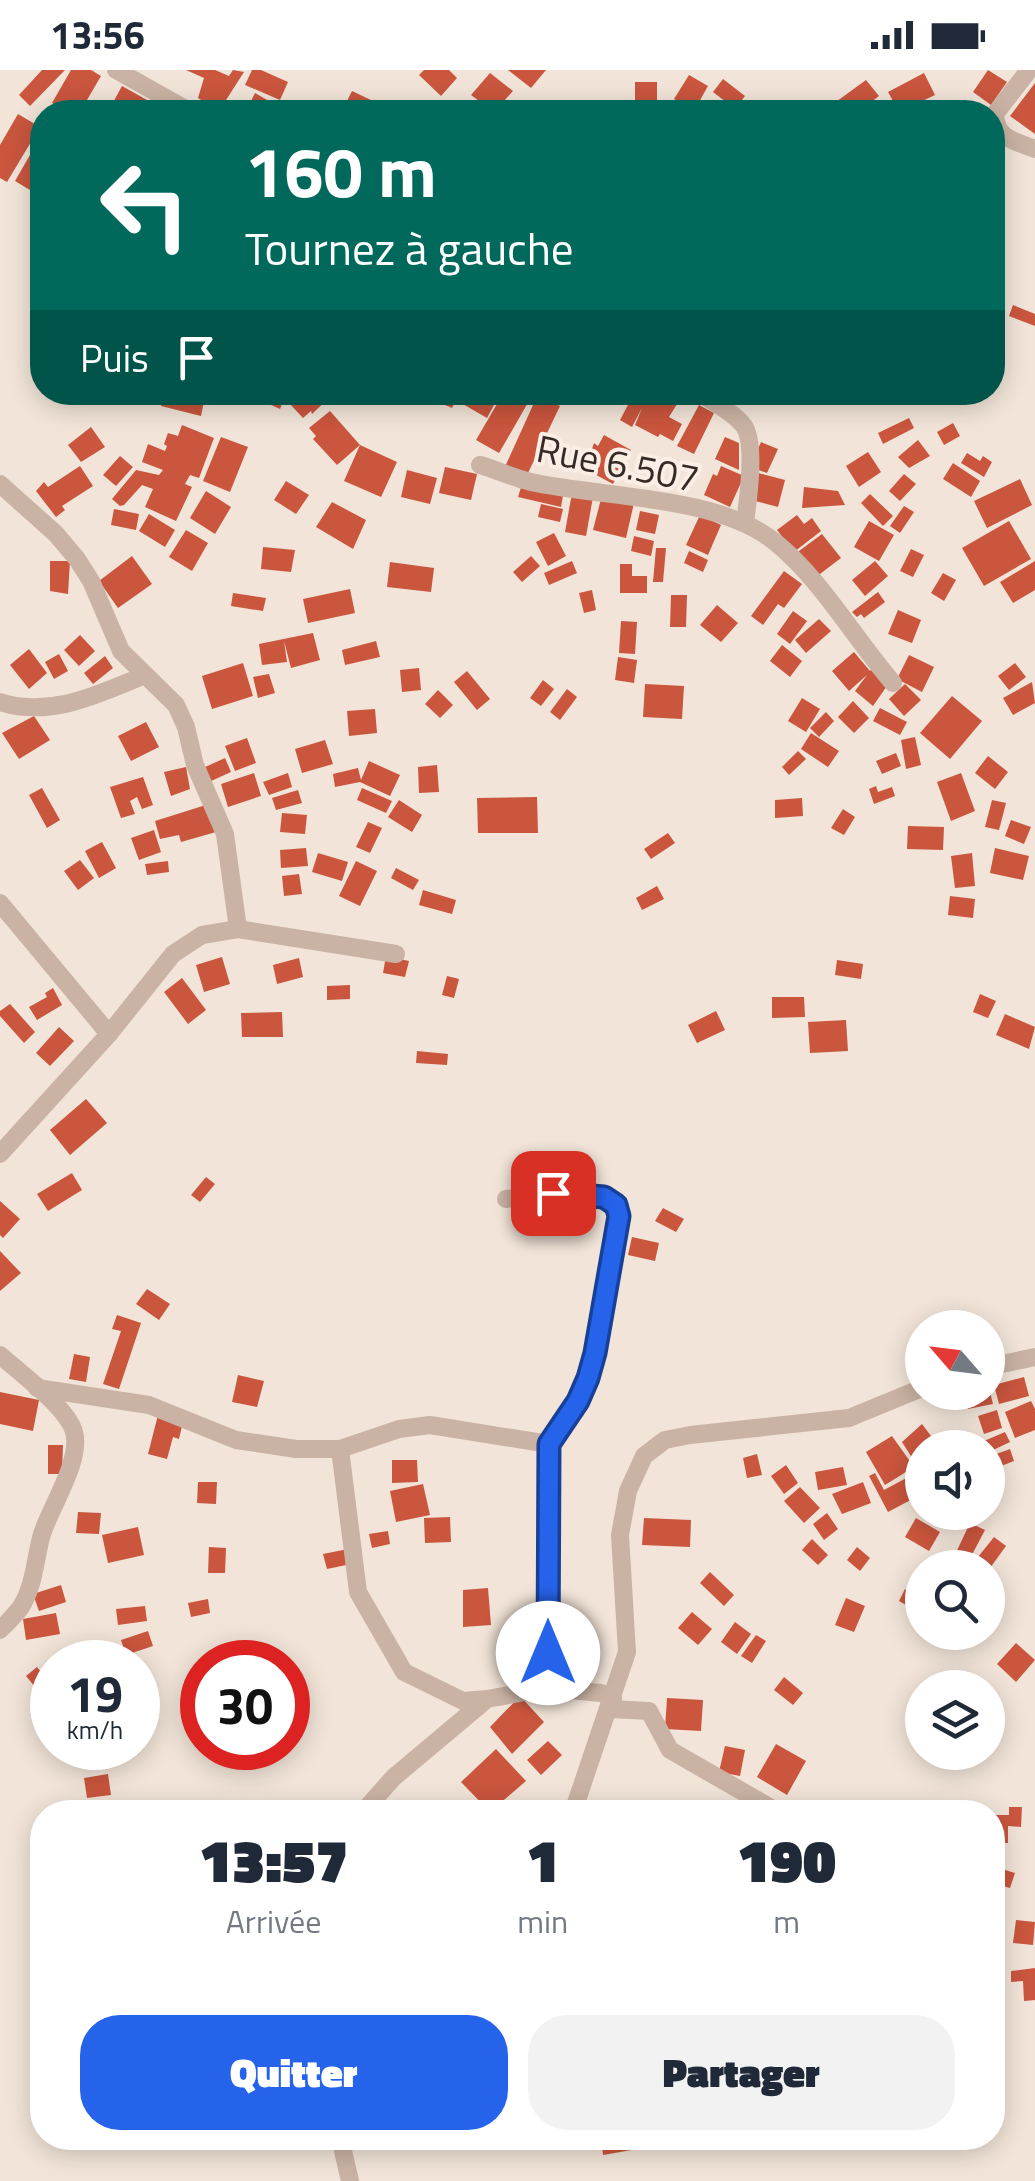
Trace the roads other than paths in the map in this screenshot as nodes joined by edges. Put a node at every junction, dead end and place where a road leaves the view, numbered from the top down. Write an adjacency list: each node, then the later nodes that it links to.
1 (116, 70): 3 (street)
2 (1029, 70): 4 (street)
3 (170, 100)
4 (1005, 101)
5 (1005, 137): 6 (street)
6 (1035, 148)
7 (717, 405): 10 (street)
8 (480, 465): 10 (street, Rue 6.507)
9 (5, 488): 11 (street)
10 (744, 522): 12 (street)
11 (143, 676): 13 (street); 15 (street)
12 (893, 684)
13 (0, 702)
14 (0, 903): 17 (street)
15 (238, 929): 16 (street); 17 (street)
16 (396, 954)
17 (109, 1034): 18 (street)
18 (0, 1154)
19 (506, 1199): 25 (street)
20 (0, 1355): 23 (street)
21 (1035, 1357): 22 (street)
22 (1005, 1363)
23 (36, 1388): 26 (street); 27 (street)
24 (905, 1395): 30 (street)
25 (549, 1444): 26 (street); 28 (street)
26 (340, 1449): 29 (street)
27 (0, 1630)
28 (548, 1688): 29 (street); 30 (street)
29 (487, 1698): 31 (street)
30 (611, 1703): 32 (street); 33 (street)
31 (373, 1800)
32 (578, 1800)
33 (757, 1800)
34 (343, 2150): 35 (street)
35 (350, 2181)

